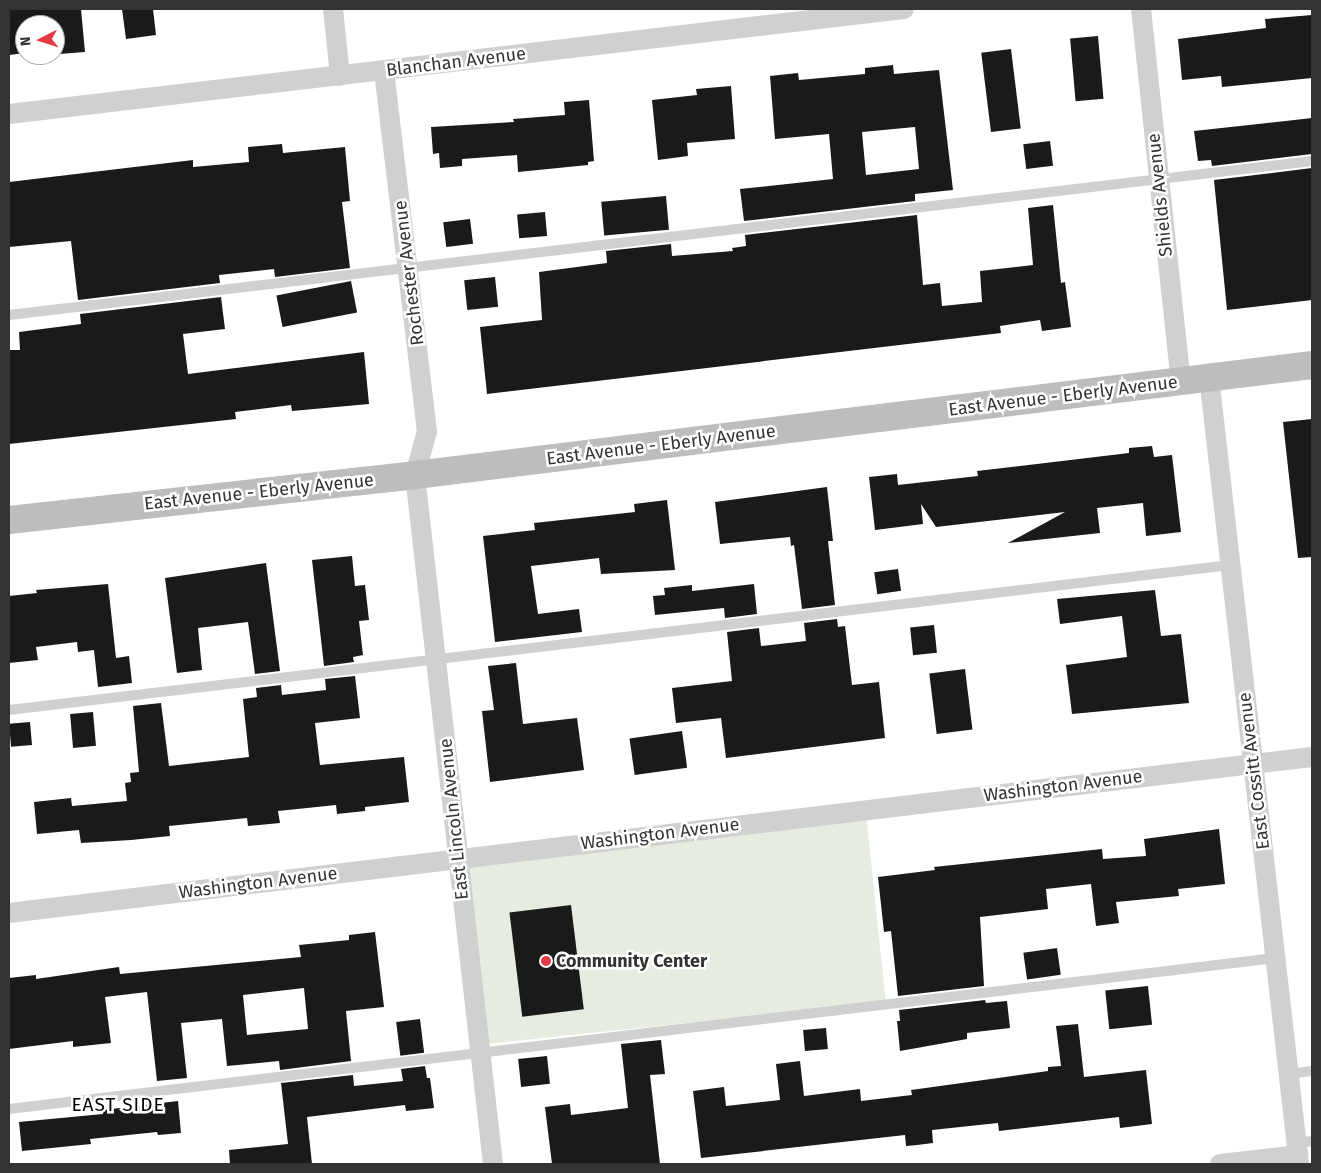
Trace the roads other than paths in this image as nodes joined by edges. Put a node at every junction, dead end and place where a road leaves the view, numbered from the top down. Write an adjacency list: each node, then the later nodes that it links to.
1 (333, 9): 5 (street)
2 (904, 9): 4 (street, Blanchan Avenue)
3 (1141, 9): 8 (street, Shields Avenue)
4 (384, 71): 5 (street, Blanchan Avenue); 9 (street, Rochester Avenue)
5 (340, 76): 6 (street, Blanchan Avenue)
6 (9, 114)
7 (1312, 161): 8 (lane)
8 (1158, 178): 9 (lane); 13 (street, Shields Avenue)
9 (408, 267): 10 (lane); 14 (street, Rochester Avenue)
10 (9, 315)
11 (1312, 365): 12 (main road, East Avenue - Eberly Avenue)
12 (1208, 377): 13 (main road, East Avenue - Eberly Avenue); 16 (street, East Cossitt Avenue)
13 (1181, 381): 14 (main road, East Avenue - Eberly Avenue)
14 (415, 475): 15 (main road, East Avenue - Eberly Avenue); 17 (street, East Lincoln Avenue)
15 (9, 520)
16 (1230, 565): 17 (lane); 20 (street, East Cossitt Avenue)
17 (436, 659): 18 (lane); 21 (street, East Lincoln Avenue)
18 (9, 710)
19 (1312, 757): 20 (street, Washington Avenue)
20 (1253, 764): 21 (street, Washington Avenue); 23 (street, East Cossitt Avenue)
21 (459, 858): 22 (street, Washington Avenue); 24 (street, East Lincoln Avenue)
22 (9, 913)
23 (1275, 958): 24 (lane); 26 (street, East Cossitt Avenue)
24 (480, 1053): 27 (lane); 29 (street, East Lincoln Avenue)
25 (1312, 1071): 26 (lane)
26 (1288, 1074): 28 (street, East Cossitt Avenue)
27 (9, 1108)
28 (1301, 1151): 30 (street)
29 (493, 1164)
30 (1220, 1164)

